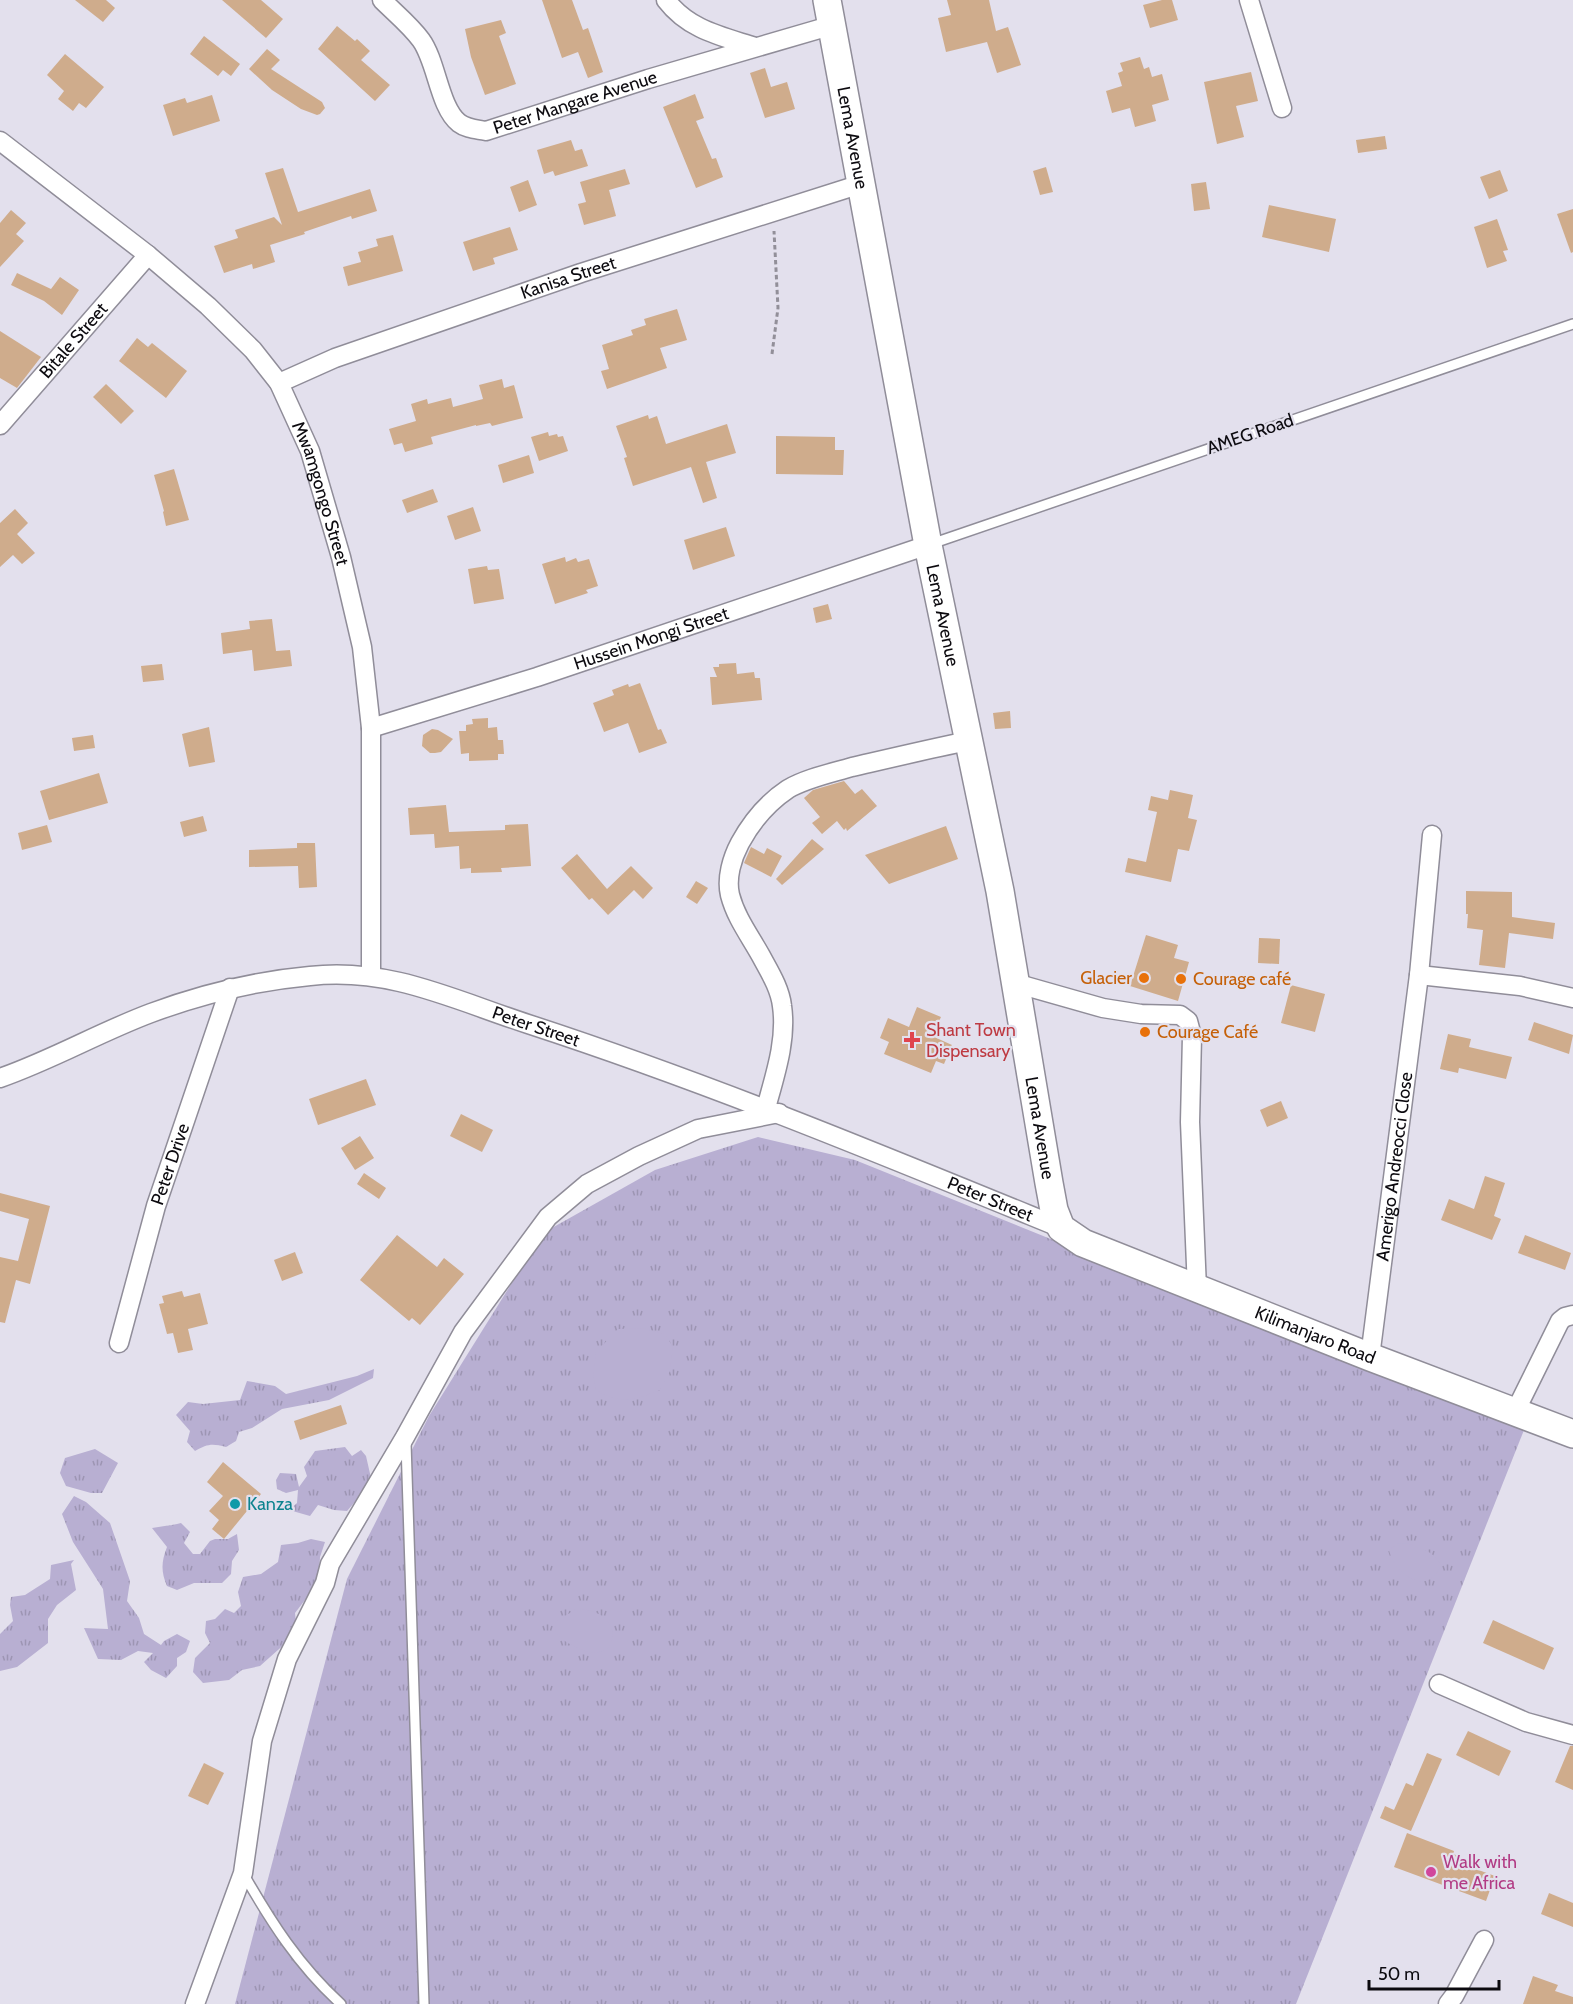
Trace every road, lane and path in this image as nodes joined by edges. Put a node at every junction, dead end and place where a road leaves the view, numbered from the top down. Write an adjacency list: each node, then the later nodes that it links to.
1 (382, 0): 5 (street, Peter Mangare Avenue)
2 (666, 0): 5 (street)
3 (1249, 0): 6 (street)
4 (834, 8): 5 (street, Peter Mangare Avenue); 8 (main road, Lema Avenue)
5 (756, 47)
6 (1282, 108)
7 (0, 141): 10 (street, Mwamgongo Street)
8 (861, 184): 9 (street, Kanisa Street); 15 (main road, Lema Avenue)
9 (773, 211): 12 (path); 13 (street, Kanisa Street)
10 (148, 255): 13 (street, Mwamgongo Street); 14 (street, Bitale Street)
11 (1573, 324): 15 (lane, AMEG Road)
12 (772, 354)
13 (279, 383): 16 (street, Mwamgongo Street)
14 (0, 425)
15 (928, 545): 16 (street, Hussein Mongi Street); 17 (main road, Lema Avenue)
16 (371, 728): 19 (street, Mwamgongo Street)
17 (968, 741): 21 (main road, Lema Avenue); 25 (street)
18 (1432, 835): 20 (street, Amerigo Andreocci Close)
19 (370, 975): 22 (street, Peter Street); 25 (street, Peter Street)
20 (1419, 975): 23 (street); 30 (street, Amerigo Andreocci Close)
21 (1015, 982): 26 (main road, Lema Avenue); 27 (street)
22 (230, 988): 24 (street, Peter Street); 29 (street, Peter Drive)
23 (1573, 998)
24 (0, 1078)
25 (772, 1111): 26 (street, Peter Street); 33 (street)
26 (1061, 1228): 27 (main road, Kilimanjaro Road)
27 (1197, 1289): 30 (main road, Kilimanjaro Road)
28 (1573, 1315): 31 (street)
29 (119, 1342)
30 (1370, 1358): 31 (main road, Kilimanjaro Road)
31 (1515, 1412): 32 (main road, Kilimanjaro Road)
32 (1573, 1434)
33 (405, 1437): 36 (street); 40 (lane)
34 (1439, 1684): 35 (street)
35 (1573, 1735)
36 (243, 1873): 38 (street); 39 (lane)
37 (1484, 1940): 41 (street)
38 (195, 2004)
39 (341, 2004)
40 (424, 2004)
41 (1448, 2004)

